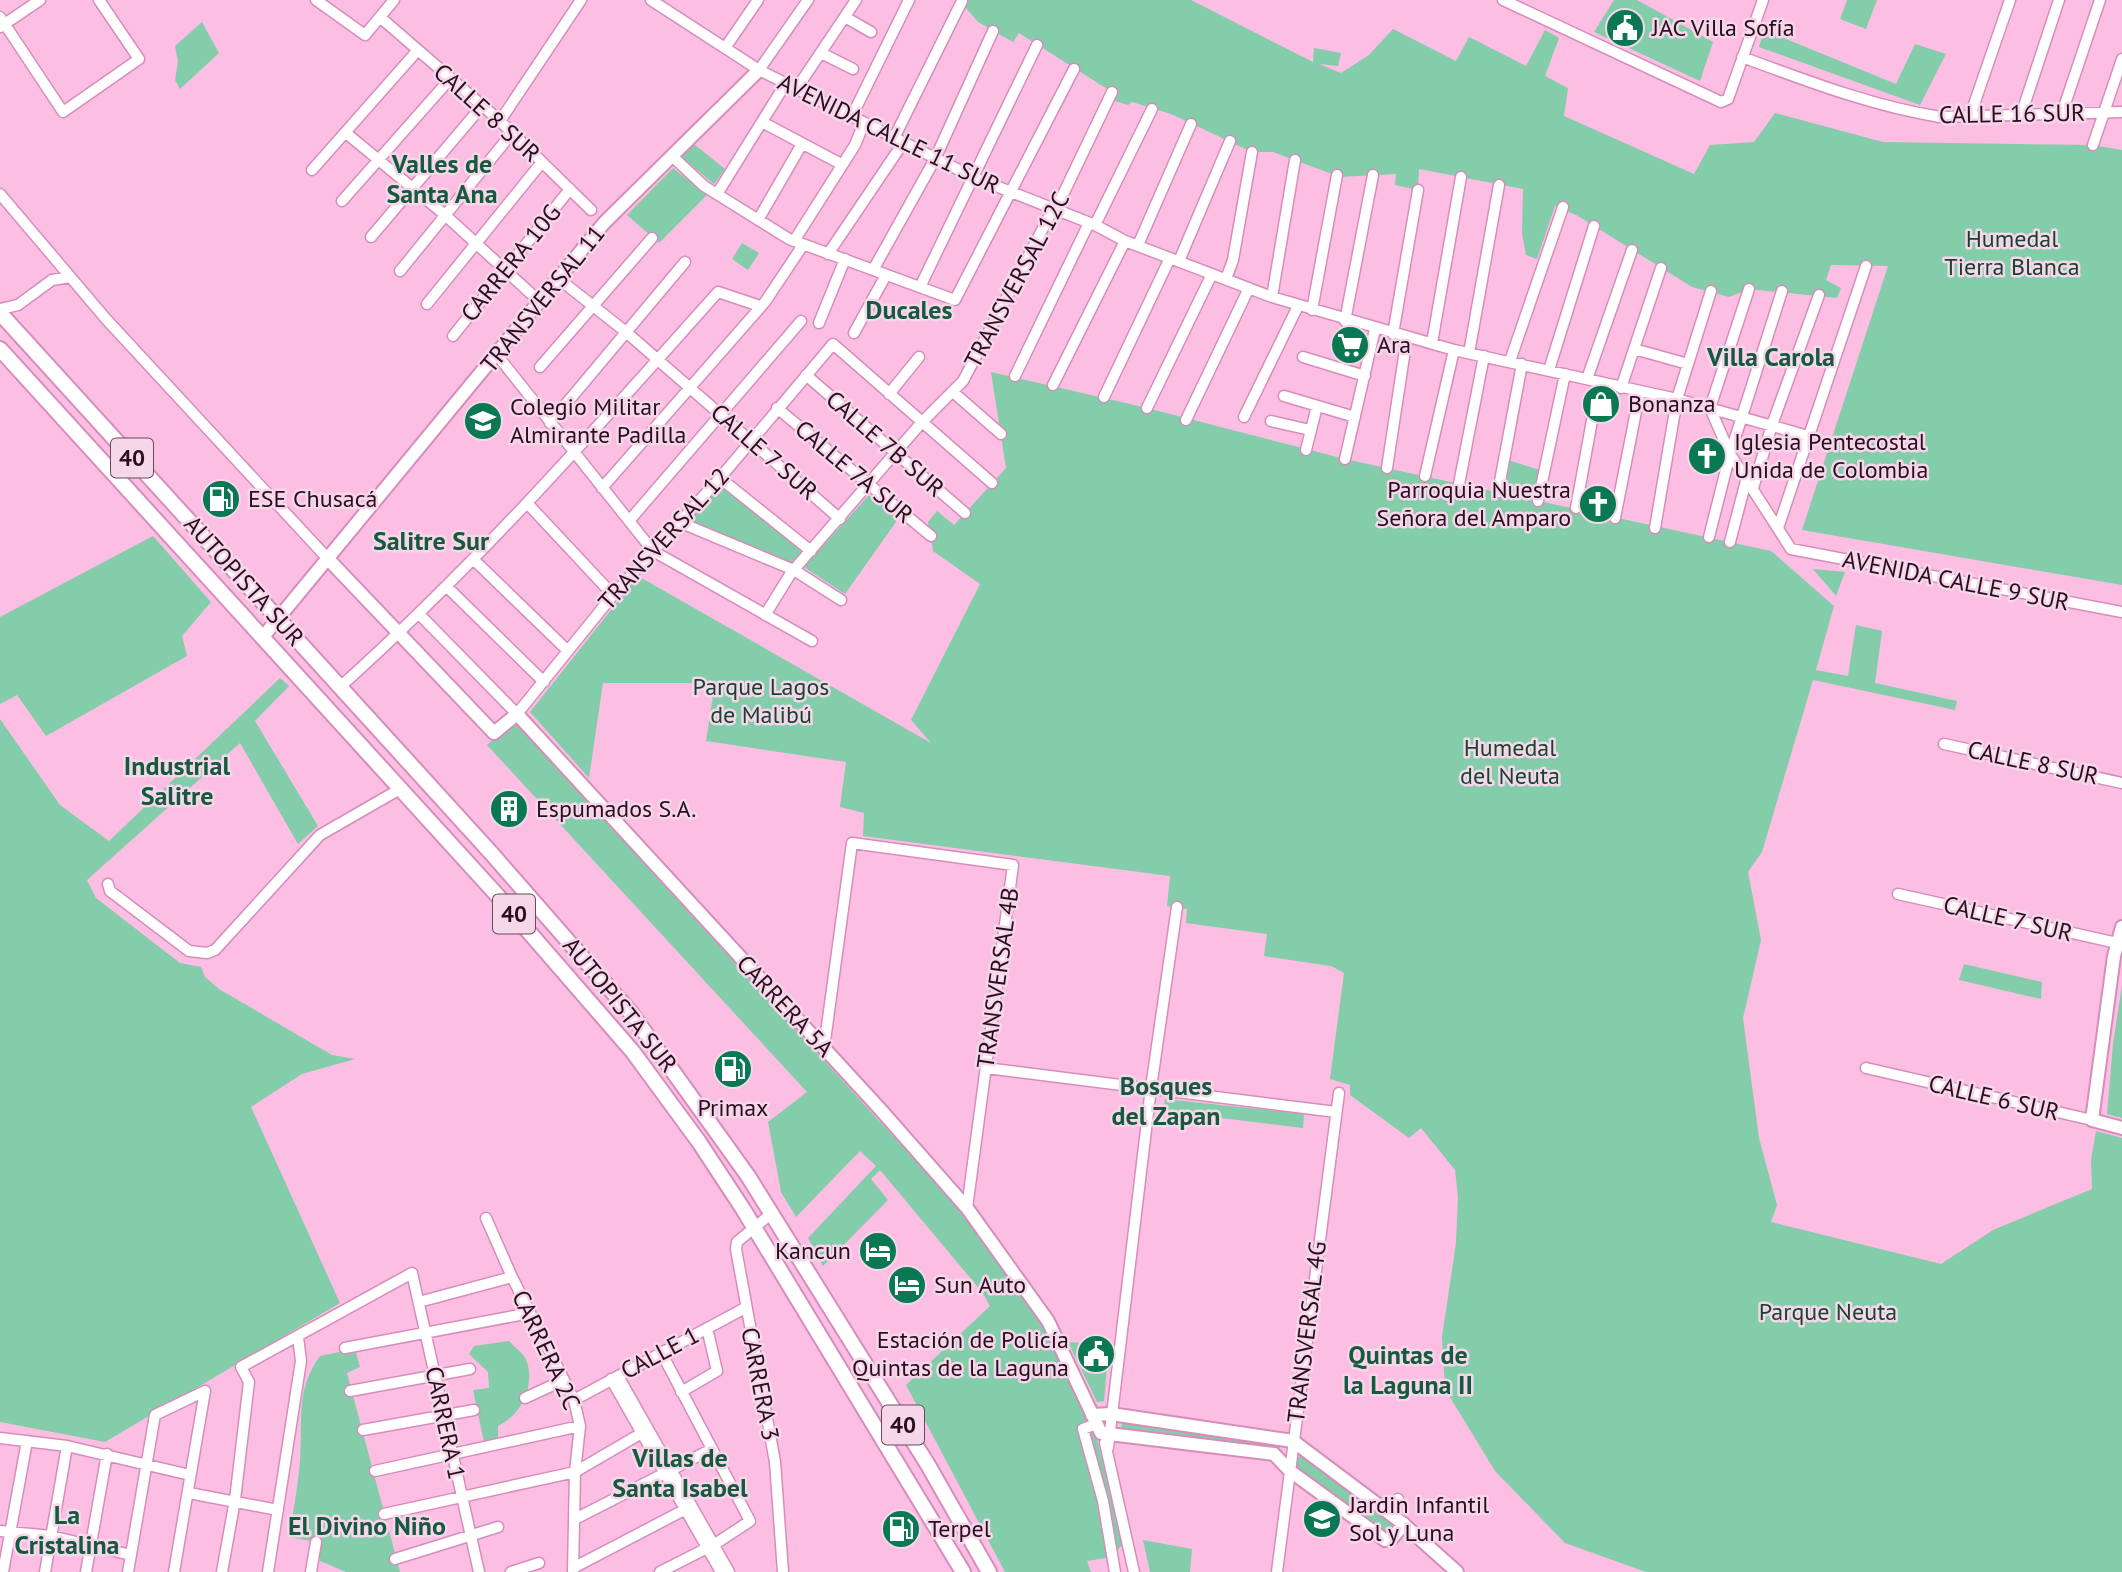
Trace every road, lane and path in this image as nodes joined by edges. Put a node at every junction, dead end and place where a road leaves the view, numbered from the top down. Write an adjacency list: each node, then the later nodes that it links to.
1 (40, 0): 19 (street)
2 (99, 0): 19 (street)
3 (316, 0): 18 (street)
4 (394, 0): 18 (street)
5 (581, 0): 43 (street)
6 (650, 0): 23 (street, AVENIDA CALLE 11 SUR)
7 (758, 0): 23 (street)
8 (808, 0): 30 (street)
9 (856, 0): 17 (street)
10 (908, 0): 41 (street)
11 (1503, 0): 26 (street)
12 (1763, 0): 26 (street)
13 (2010, 0): 42 (street)
14 (2059, 0): 40 (street)
15 (2100, 0): 38 (street)
16 (962, 1): 49 (street)
17 (845, 17): 21 (street); 25 (street)
18 (381, 18): 24 (street, CALLE 8 SUR)
19 (2, 23)
20 (993, 31): 56 (street)
21 (871, 32)
22 (1037, 45): 63 (street)
23 (725, 48): 30 (street, AVENIDA CALLE 11 SUR)
24 (418, 50): 31 (street, CALLE 8 SUR); 48 (street)
25 (821, 53): 28 (street); 33 (street)
26 (1742, 57): 42 (street, CALLE 16 SUR)
27 (2122, 59): 39 (street)
28 (853, 69)
29 (1074, 69): 71 (street)
30 (759, 70): 32 (street, AVENIDA CALLE 11 SUR); 54 (main road, TRANSVERSAL 11)
31 (450, 79): 35 (street, CALLE 8 SUR); 55 (street)
32 (786, 83): 33 (street, AVENIDA CALLE 11 SUR); 44 (street)
33 (797, 88): 41 (street, AVENIDA CALLE 11 SUR)
34 (1112, 92): 75 (street, TRANSVERSAL 12C)
35 (482, 106): 43 (street, CALLE 8 SUR); 66 (street)
36 (1152, 109): 78 (street)
37 (2122, 112): 39 (street, CALLE 16 SUR)
38 (2062, 113): 39 (street, CALLE 16 SUR); 40 (street, CALLE 16 SUR)
39 (2103, 113): 52 (street)
40 (2021, 115): 42 (street, CALLE 16 SUR)
41 (852, 116): 45 (street, AVENIDA CALLE 11 SUR)
42 (1970, 116)
43 (500, 121): 47 (street, CALLE 8 SUR)
44 (762, 122): 51 (street); 70 (street)
45 (864, 123): 49 (street, AVENIDA CALLE 11 SUR); 59 (street)
46 (1191, 124): 85 (street)
47 (512, 132): 58 (street, CALLE 8 SUR); 76 (street)
48 (346, 133): 55 (street); 60 (street)
49 (899, 141): 56 (street, AVENIDA CALLE 11 SUR); 87 (street)
50 (1230, 141): 89 (street)
51 (802, 144): 59 (street); 77 (street)
52 (2093, 145)
53 (1252, 152): 100 (street)
54 (672, 156): 70 (street); 99 (main road, TRANSVERSAL 11)
55 (378, 159): 66 (street); 72 (street)
56 (935, 159): 63 (street, AVENIDA CALLE 11 SUR); 94 (street)
57 (1295, 160): 107 (street)
58 (542, 162): 67 (street, CALLE 8 SUR); 84 (street)
59 (841, 164): 83 (street)
60 (312, 170)
61 (1373, 175): 116 (street)
62 (1336, 176): 113 (street)
63 (973, 177): 71 (street, AVENIDA CALLE 11 SUR); 101 (street)
64 (1461, 177): 124 (street)
65 (1499, 185): 128 (street)
66 (411, 188): 76 (street); 80 (street)
67 (570, 190): 74 (street, CALLE 8 SUR); 93 (street, CARRERA 10G)
68 (1418, 190): 121 (street)
69 (0, 194): 98 (street)
70 (717, 194): 77 (street)
71 (1011, 194): 75 (street, AVENIDA CALLE 11 SUR); 101 (street)
72 (342, 201)
73 (1563, 208): 134 (street)
74 (591, 210)
75 (1052, 211): 78 (street, AVENIDA CALLE 11 SUR); 148 (street, TRANSVERSAL 12C)
76 (444, 214): 84 (street); 95 (street)
77 (758, 220): 83 (street)
78 (1091, 225): 82 (street, AVENIDA CALLE 11 SUR); 141 (street)
79 (1594, 226): 138 (street)
80 (371, 237)
81 (652, 238): 110 (street)
82 (1125, 241): 85 (street, AVENIDA CALLE 11 SUR); 145 (street)
83 (799, 243): 87 (street); 111 (street)
84 (476, 244): 93 (street); 109 (street)
85 (1138, 245): 89 (street, AVENIDA CALLE 11 SUR)
86 (1632, 250): 143 (street)
87 (828, 254): 88 (street)
88 (845, 258): 94 (street); 117 (street)
89 (1174, 260): 96 (street, AVENIDA CALLE 11 SUR); 152 (street)
90 (685, 262): 119 (street)
91 (1866, 266): 169 (street)
92 (1661, 268): 126 (street)
93 (507, 270): 108 (street); 122 (street, CARRERA 10G)
94 (873, 270): 97 (street)
95 (400, 271)
96 (1212, 274): 100 (street, AVENIDA CALLE 11 SUR); 156 (street)
97 (886, 275): 101 (street); 120 (street)
98 (70, 278): 114 (street); 202 (street)
99 (559, 279): 108 (main road, TRANSVERSAL 11); 110 (street, CALLE 7 SUR)
100 (1227, 279): 102 (street, AVENIDA CALLE 11 SUR)
101 (920, 287)
102 (1249, 288): 107 (street, AVENIDA CALLE 11 SUR); 162 (street)
103 (1749, 289): 157 (street)
104 (1711, 291): 136 (street)
105 (1782, 291): 161 (street)
106 (1819, 295): 166 (street)
107 (1272, 297): 112 (street, AVENIDA CALLE 11 SUR)
108 (540, 302): 129 (main road, TRANSVERSAL 11)
109 (427, 304)
110 (594, 306): 119 (street, CALLE 7 SUR); 137 (street)
111 (760, 306): 133 (street); 146 (street)
112 (1298, 306): 113 (street, AVENIDA CALLE 11 SUR); 159 (street)
113 (1312, 310): 116 (street)
114 (0, 311): 210 (highway, AUTOPISTA SUR / 40)
115 (801, 321): 158 (street)
116 (1345, 321): 118 (street)
117 (819, 324)
118 (1375, 329): 121 (street); 142 (street)
119 (626, 332): 133 (street, CALLE 7 SUR); 165 (street)
120 (854, 333)
121 (1394, 334): 123 (street)
122 (453, 336)
123 (1407, 337): 124 (street); 176 (street)
124 (1432, 344): 127 (street)
125 (0, 349): 212 (highway, AUTOPISTA SUR / 40)
126 (1634, 349): 136 (street); 147 (street)
127 (1454, 350): 128 (street); 177 (street)
128 (1469, 352): 131 (street)
129 (497, 355): 165 (street); 202 (main road, TRANSVERSAL 11)
130 (1303, 356): 142 (street)
131 (1483, 356): 134 (street); 181 (street)
132 (919, 357): 150 (street)
133 (658, 360): 146 (street, CALLE 7 SUR); 172 (street)
134 (1510, 361): 135 (street)
135 (1522, 364): 138 (street); 185 (street)
136 (1688, 365): 153 (street)
137 (540, 367)
138 (1549, 370): 139 (street)
139 (1565, 374): 143 (street); 186 (street)
140 (806, 375): 150 (street, TRANSVERSAL 12); 155 (street, TRANSVERSAL 12); 173 (street, CALLE 7B SUR)
141 (1015, 376)
142 (1364, 376): 160 (street)
143 (1587, 379): 144 (street)
144 (1599, 382): 147 (street); 188 (street)
145 (1053, 385)
146 (689, 388): 158 (street, CALLE 7 SUR); 183 (street)
147 (1621, 388): 149 (street)
148 (953, 391): 164 (street, TRANSVERSAL 12C); 168 (street)
149 (1640, 391): 153 (street); 190 (street)
150 (889, 394): 164 (street)
151 (1284, 396): 154 (street)
152 (1104, 397)
153 (1677, 399): 157 (street); 194 (street)
154 (1317, 406): 160 (street); 167 (street)
155 (778, 408): 170 (street, TRANSVERSAL 12); 182 (street, CALLE 7A SUR)
156 (1147, 408)
157 (1710, 408): 161 (street); 174 (street)
158 (721, 414): 170 (street, CALLE 7 SUR); 192 (street)
159 (1244, 417)
160 (1355, 417): 175 (street)
161 (1742, 417): 166 (street); 174 (street)
162 (1186, 420)
163 (1271, 421): 167 (street)
164 (922, 422): 173 (street, TRANSVERSAL 12C); 180 (street)
165 (550, 423): 172 (street)
166 (1772, 425): 169 (street); 184 (street)
167 (1310, 430): 171 (street)
168 (1001, 434)
169 (1808, 436): 195 (street)
170 (751, 440): 179 (street, TRANSVERSAL 12); 191 (street, CALLE 7 SUR)
171 (1306, 450)
172 (573, 454): 183 (street); 187 (street)
173 (895, 454): 182 (street, TRANSVERSAL 12C); 189 (street, CALLE 7B SUR)
174 (1730, 454): 178 (street); 197 (street)
175 (1345, 459)
176 (1387, 468)
177 (1425, 476)
178 (1747, 477): 184 (street); 198 (street)
179 (720, 478): 193 (street, TRANSVERSAL 12); 200 (street)
180 (992, 483)
181 (1459, 484)
182 (869, 485): 191 (street, TRANSVERSAL 12C); 196 (street, CALLE 7A SUR)
183 (602, 488): 192 (street)
184 (1753, 488): 195 (street)
185 (1498, 492)
186 (1538, 501)
187 (527, 503): 201 (street); 205 (street)
188 (1576, 508)
189 (965, 513)
190 (1615, 518)
191 (841, 519): 200 (street, TRANSVERSAL 12C)
192 (629, 521): 199 (street)
193 (679, 522): 199 (street, TRANSVERSAL 12); 203 (street)
194 (1655, 528)
195 (1778, 528): 207 (street, AVENIDA CALLE 9 SUR)
196 (931, 536)
197 (1709, 537)
198 (1730, 542)
199 (653, 551): 205 (street, TRANSVERSAL 12); 209 (street)
200 (811, 551): 203 (street, TRANSVERSAL 12C)
201 (473, 559): 204 (street); 214 (street)
202 (329, 560): 210 (main road, TRANSVERSAL 11); 211 (main road)
203 (794, 570): 206 (street); 209 (street, TRANSVERSAL 12C)
204 (447, 587): 208 (street); 215 (street)
205 (613, 596): 214 (street, TRANSVERSAL 12)
206 (841, 600)
207 (2122, 612)
208 (420, 615): 211 (street); 217 (street, CARRERA 5A)
209 (765, 615): 213 (street)
210 (278, 620): 212 (main road, TRANSVERSAL 11); 216 (highway, AUTOPISTA SUR / 40)
211 (400, 633): 216 (street); 217 (main road, TRANSVERSAL 12)
212 (262, 638): 220 (highway, AUTOPISTA SUR / 40)
213 (812, 641)
214 (568, 651): 215 (street, TRANSVERSAL 12)
215 (544, 682): 217 (street, TRANSVERSAL 12)
216 (340, 687): 235 (highway, AUTOPISTA SUR / 40)
217 (517, 714): 226 (main road, CARRERA 5A)
218 (1944, 744): 219 (street, CALLE 8 SUR)
219 (2122, 783)
220 (400, 789): 221 (street); 237 (highway, AUTOPISTA SUR / 40)
221 (108, 884)
222 (1898, 894): 225 (street, CALLE 7 SUR)
223 (1177, 907): 229 (street)
224 (2122, 927): 225 (main road)
225 (2117, 943): 232 (main road)
226 (824, 1048): 227 (street, TRANSVERSAL 4B); 234 (main road, CARRERA 5A)
227 (986, 1068): 229 (street); 234 (street, TRANSVERSAL 4B)
228 (1866, 1068): 232 (street, CALLE 6 SUR)
229 (1152, 1088): 231 (street); 256 (street)
230 (1339, 1093): 231 (street, TRANSVERSAL 4G)
231 (1336, 1112): 264 (street, TRANSVERSAL 4G)
232 (2092, 1120): 233 (main road, CALLE 6 SUR)
233 (2122, 1128)
234 (967, 1208): 259 (main road, CARRERA 5A)
235 (772, 1213): 237 (street, CARRERA 3); 311 (highway, AUTOPISTA SUR / 40)
236 (486, 1217): 238 (street, CARRERA 2C)
237 (754, 1228): 240 (street, CARRERA 3); 310 (highway, AUTOPISTA SUR / 40)
238 (512, 1277): 239 (street); 241 (street, CARRERA 2C)
239 (419, 1302): 243 (street, CARRERA 1); 244 (street, CARRERA 1)
240 (745, 1308): 242 (street, CALLE 1); 309 (street, CARRERA 3)
241 (530, 1313): 243 (street); 250 (street, CARRERA 2C)
242 (707, 1328): 246 (street, CALLE 1); 252 (street)
243 (426, 1334): 245 (street); 248 (street, CARRERA 1)
244 (298, 1337): 278 (street); 280 (street)
245 (345, 1348)
246 (661, 1352): 249 (street, CALLE 1); 252 (street)
247 (470, 1368): 248 (street)
248 (435, 1376): 251 (street); 257 (street, CARRERA 1)
249 (614, 1377): 254 (street, CALLE 1); 261 (street)
250 (564, 1380): 253 (street); 254 (street, CARRERA 2C)
251 (350, 1391)
252 (681, 1392): 266 (street)
253 (525, 1398)
254 (574, 1400): 258 (street, CARRERA 2C)
255 (474, 1410): 257 (street)
256 (1111, 1414): 259 (main road); 259 (street); 264 (main road)
257 (442, 1415): 260 (street); 268 (street, CARRERA 1)
258 (580, 1426): 268 (street); 273 (street, CARRERA 2C)
259 (1099, 1426): 272 (main road); 312 (street); 313 (street)
260 (363, 1430)
261 (644, 1432): 271 (street); 273 (street)
262 (0, 1438): 263 (street)
263 (27, 1441): 265 (street); 286 (street)
264 (1293, 1441): 272 (street, TRANSVERSAL 4G); 281 (main road)
265 (67, 1446): 267 (street); 287 (street)
266 (710, 1450): 271 (street); 291 (street)
267 (107, 1454): 269 (street); 290 (street)
268 (451, 1456): 270 (street); 276 (street, CARRERA 1)
269 (144, 1465): 274 (street); 274 (street); 292 (street)
270 (375, 1471)
271 (667, 1471): 279 (street); 283 (street)
272 (1290, 1471): 284 (main road); 314 (street, TRANSVERSAL 4G)
273 (575, 1472): 276 (street); 283 (street, CARRERA 2C)
274 (190, 1475): 275 (street)
275 (189, 1493): 278 (street); 300 (street)
276 (461, 1496): 282 (street); 288 (street, CARRERA 1)
277 (1398, 1499): 281 (street)
278 (235, 1500): 280 (street); 301 (street)
279 (688, 1508): 291 (street); 295 (street)
280 (278, 1510): 302 (street)
281 (1389, 1513): 284 (main road)
282 (384, 1514)
283 (575, 1519): 295 (street, CARRERA 2C)
284 (1404, 1524): 315 (main road)
285 (498, 1527): 288 (street)
286 (5, 1531): 287 (street); 296 (street)
287 (51, 1536): 290 (street); 297 (street)
288 (470, 1538): 293 (street); 304 (street, CARRERA 1)
289 (316, 1542): 303 (street)
290 (90, 1545): 292 (street); 298 (street)
291 (710, 1546): 306 (street); 307 (street); 308 (street)
292 (131, 1555): 299 (street)
293 (395, 1559)
294 (539, 1563): 305 (street)
295 (573, 1570)
296 (3, 1572)
297 (46, 1572)
298 (86, 1572)
299 (128, 1572)
300 (174, 1572)
301 (222, 1572)
302 (268, 1572)
303 (311, 1572)
304 (479, 1572)
305 (511, 1572)
306 (660, 1572)
307 (720, 1572)
308 (729, 1572)
309 (783, 1572)
310 (963, 1572)
311 (989, 1572)
312 (1115, 1572)
313 (1134, 1572)
314 (1277, 1572)
315 (1457, 1572)

